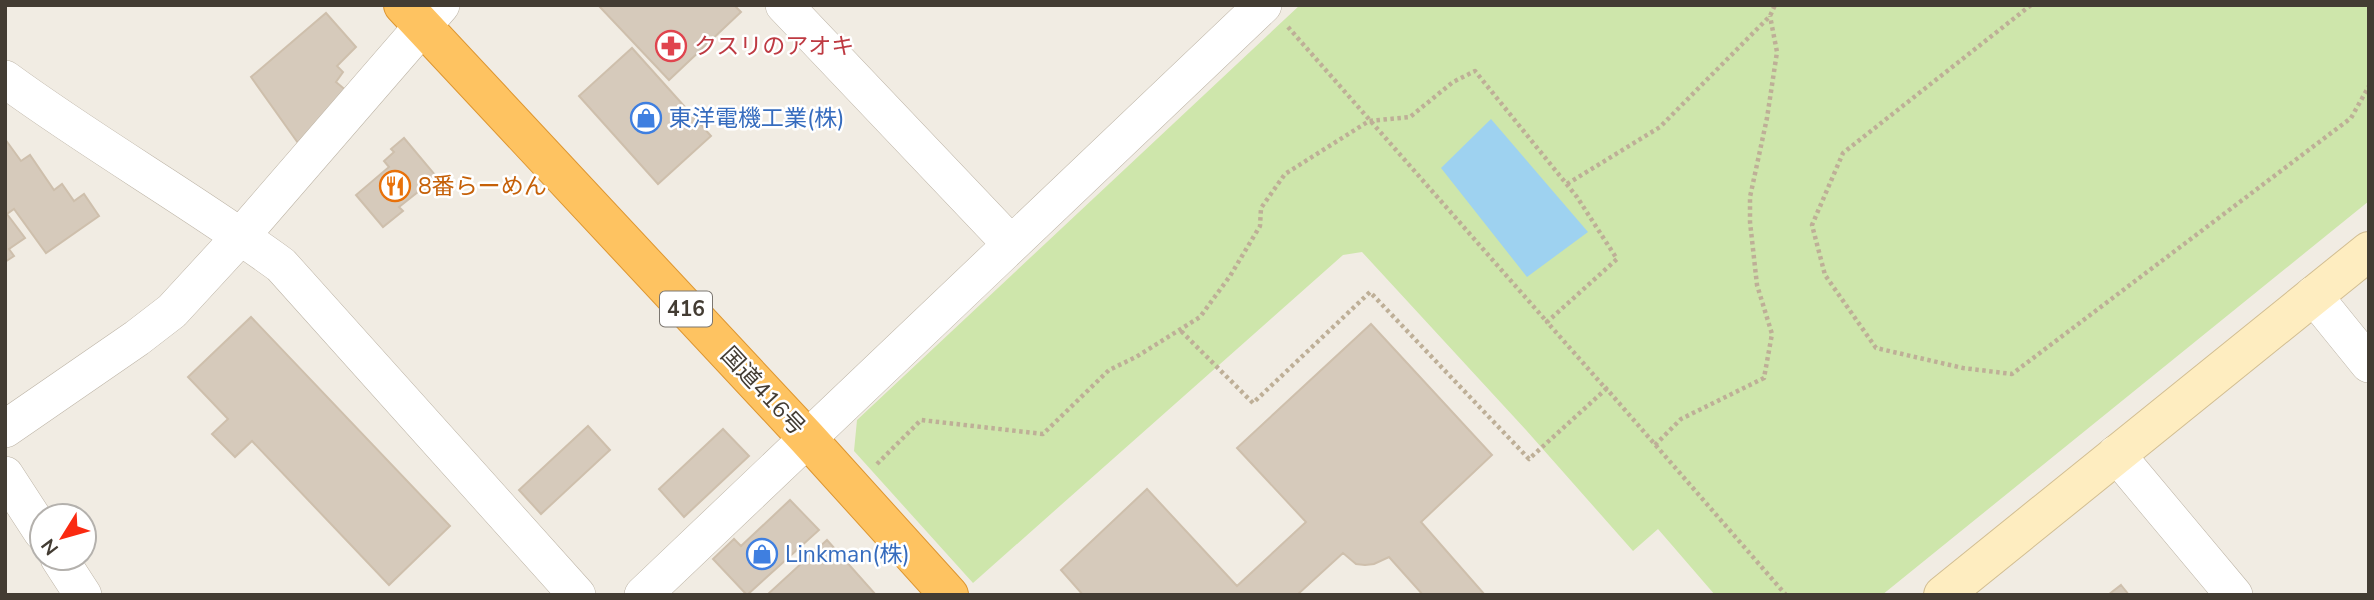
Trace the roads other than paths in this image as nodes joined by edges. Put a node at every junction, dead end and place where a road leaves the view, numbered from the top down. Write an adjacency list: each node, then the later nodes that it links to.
1 (784, 5): 6 (street)
2 (422, 12): 5 (street); 11 (highway, 国道416号 / 416)
3 (1275, 15): 6 (street)
4 (5, 79): 5 (street)
5 (241, 236): 10 (street); 17 (street)
6 (1011, 244): 11 (street)
7 (2369, 251): 8 (street)
8 (2312, 295): 9 (street); 12 (street)
9 (2369, 364)
10 (5, 429)
11 (807, 438): 18 (street); 19 (highway, 国道416号 / 416)
12 (2116, 454): 20 (street); 21 (street)
13 (5, 475): 14 (street)
14 (28, 510)
15 (68, 572): 16 (street)
16 (83, 595)
17 (577, 595)
18 (643, 595)
19 (949, 595)
20 (1943, 595)
21 (2234, 595)

